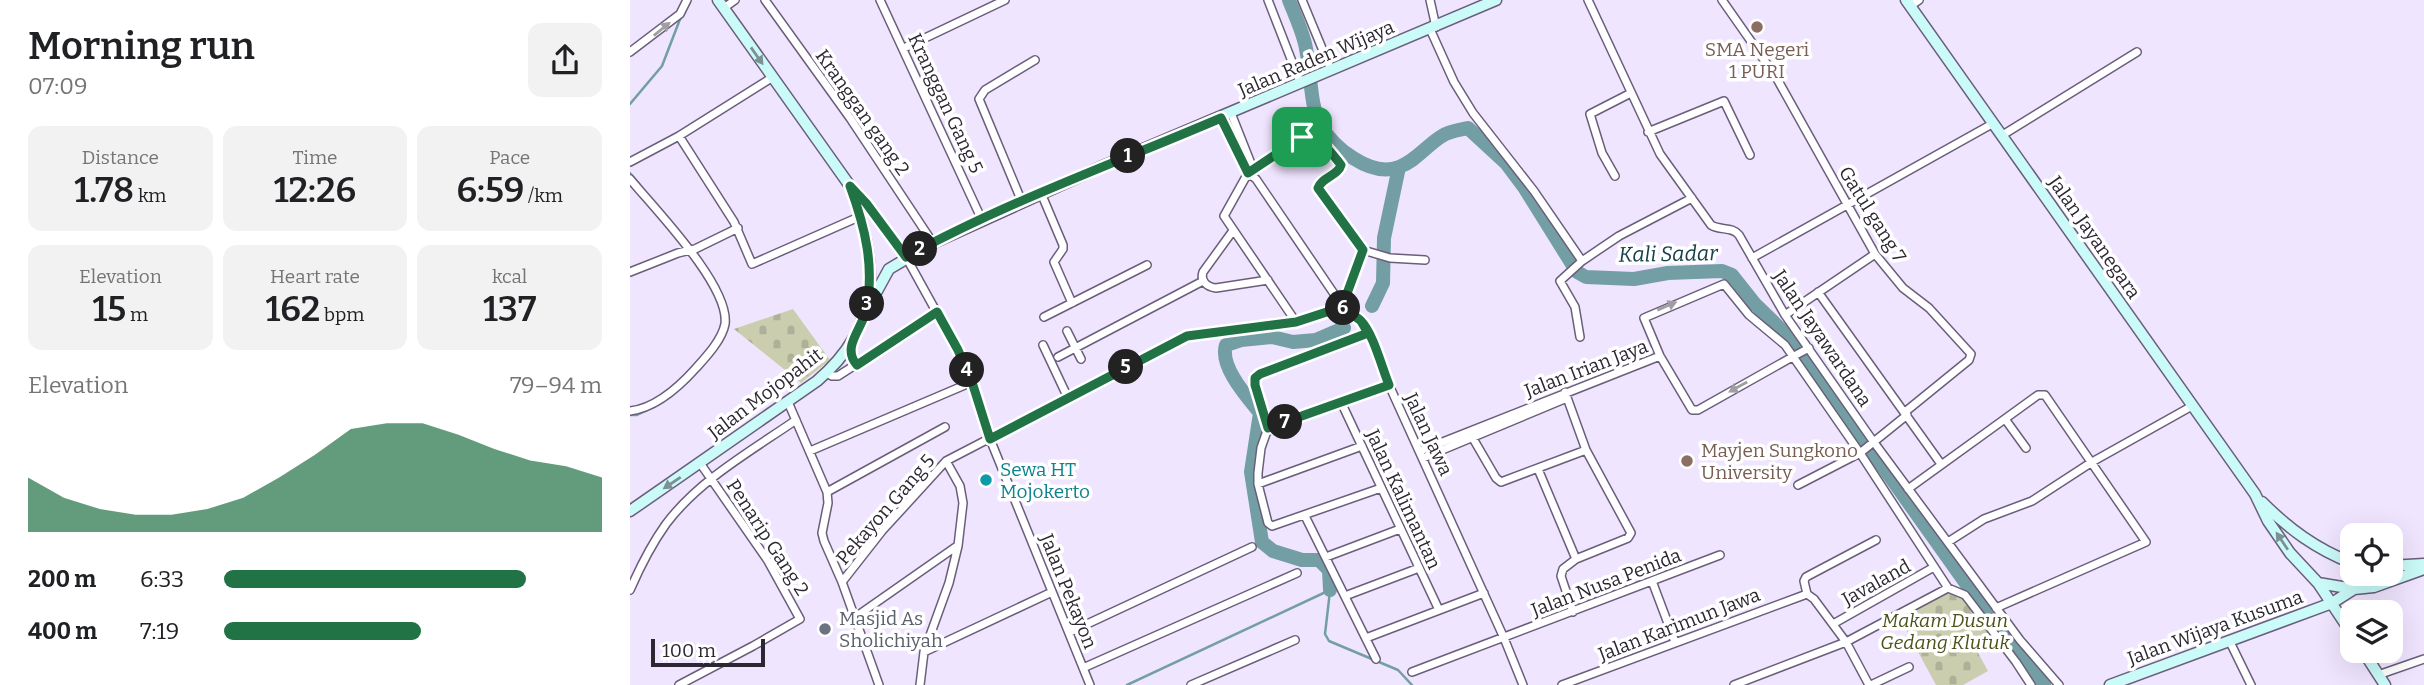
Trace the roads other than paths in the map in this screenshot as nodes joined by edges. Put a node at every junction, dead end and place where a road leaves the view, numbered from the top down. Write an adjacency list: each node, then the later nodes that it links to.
1 (687, 0): 16 (street, one-way to 1)
2 (735, 0): 13 (street)
3 (765, 0): 42 (street, Kranggan gang 2)
4 (880, 0): 15 (street, Kranggan Gang 5)
5 (1004, 0): 15 (street)
6 (1268, 0): 21 (street)
7 (1302, 0): 19 (street)
8 (1430, 0): 14 (street)
9 (1496, 0): 14 (main road, Jalan Raden Wijaya)
10 (1588, 0): 22 (street, Jalan Jayawardana)
11 (1722, 0): 37 (street, Gatul gang 7)
12 (1912, 2): 24 (main road, Jalan Jayanegara)
13 (721, 4): 20 (main road, Jalan Mojopahit, one-way to 20)
14 (1433, 28): 19 (main road, Jalan Raden Wijaya); 49 (street)
15 (904, 48): 39 (street, Kranggan Gang 5)
16 (630, 52)
17 (2137, 52): 27 (street)
18 (1035, 60): 36 (street)
19 (1330, 71): 21 (main road, Jalan Raden Wijaya)
20 (773, 77): 26 (street); 33 (main road, Jalan Mojopahit)
21 (1303, 81): 23 (main road, Jalan Raden Wijaya)
22 (1631, 93): 25 (street, Jalan Jayawardana); 31 (street)
23 (1226, 115): 30 (street, Jalan Jawa); 34 (main road, Jalan Raden Wijaya)
24 (1992, 124): 27 (main road, Jalan Jayanegara); 37 (street)
25 (1648, 132): 28 (street); 35 (street, Jalan Jayawardana)
26 (678, 136): 29 (street); 40 (street)
27 (2001, 136): 80 (main road, Jalan Jayanegara)
28 (1750, 155)
29 (630, 162)
30 (1250, 171): 41 (street); 44 (street); 56 (street, Jalan Jawa)
31 (1615, 176)
32 (630, 179): 43 (street)
33 (850, 186): 38 (main road, Jalan Mojopahit); 46 (main road, Jalan Mojopahit)
34 (1041, 193): 36 (main road, Jalan Raden Wijaya); 55 (street)
35 (1692, 198): 47 (street, Jalan Jayawardana); 49 (street)
36 (1022, 202): 39 (main road, Jalan Raden Wijaya)
37 (1847, 206): 45 (street, Gatul gang 7); 47 (street)
38 (861, 216): 40 (street); 57 (main road, Jalan Mojopahit)
39 (982, 220): 42 (main road, Jalan Raden Wijaya)
40 (738, 228): 43 (street)
41 (1232, 232): 52 (street); 53 (street)
42 (933, 243): 46 (main road, Jalan Raden Wijaya)
43 (692, 249): 51 (street); 81 (street)
44 (1363, 250): 48 (street); 56 (street)
45 (1875, 254): 54 (street); 82 (street, Gatul gang 7)
46 (906, 257): 57 (main road, Jalan Raden Wijaya); 58 (street, Jalan Pekayon)
47 (1752, 258): 59 (street, Jalan Jayawardana)
48 (1425, 260)
49 (1581, 262): 64 (street)
50 (1147, 265): 55 (street)
51 (630, 272)
52 (1268, 280): 53 (street); 61 (street)
53 (1203, 281): 67 (street)
54 (1818, 292): 59 (street); 82 (street)
55 (1072, 303): 60 (street)
56 (1346, 310): 61 (street, Pekayon Gang 5); 63 (street, Jalan Jawa)
57 (866, 311): 66 (main road, Jalan Mojopahit)
58 (937, 312): 72 (street); 74 (street, Jalan Pekayon)
59 (1785, 315): 68 (street, Jalan Jayawardana)
60 (1044, 317)
61 (1296, 322): 77 (street, Pekayon Gang 5)
62 (1067, 331): 67 (street)
63 (1368, 333): 75 (street, Jalan Jawa); 86 (street)
64 (1580, 337)
65 (1043, 345): 77 (street)
66 (850, 346): 72 (street); 73 (main road, Jalan Mojopahit)
67 (1075, 347): 70 (street); 71 (street)
68 (1801, 352): 69 (street, Jalan Irian Jaya, one-way to 69); 69 (street, one-way to 68); 90 (street); 90 (street, Jalan Jayawardana)
69 (1660, 356): 76 (street, Jalan Irian Jaya)
70 (1058, 357)
71 (1082, 359)
72 (857, 365): 73 (street)
73 (826, 373): 78 (main road, Jalan Mojopahit)
74 (972, 382): 88 (street, Jalan Pekayon); 93 (street)
75 (1389, 385): 79 (street); 94 (street, Jalan Jawa)
76 (1566, 395): 87 (street, Jalan Irian Jaya); 92 (street)
77 (1068, 398): 88 (street, Pekayon Gang 5)
78 (788, 402): 84 (street); 97 (main road, Jalan Mojopahit)
79 (1341, 402): 86 (street); 89 (street, Jalan Kalimantan)
80 (2192, 406): 96 (street); 106 (main road, Jalan Jayanegara)
81 (630, 411)
82 (1906, 413): 90 (street); 98 (street)
83 (2005, 419): 91 (street); 96 (street); 98 (street)
84 (796, 420): 93 (street); 100 (street)
85 (945, 427): 105 (street)
86 (1268, 428): 101 (street)
87 (1471, 434): 94 (street, Jalan Irian Jaya); 99 (street)
88 (990, 439): 95 (street, Pekayon Gang 5); 132 (street, Jalan Pekayon)
89 (1362, 446): 101 (street); 103 (street, Jalan Kalimantan)
90 (1867, 447): 102 (street); 104 (street, Jalan Jayawardana); 121 (street)
91 (2026, 448)
92 (1586, 450): 99 (street); 118 (street)
93 (810, 451): 105 (street)
94 (1421, 454): 133 (street, Jalan Jawa)
95 (946, 461): 112 (street); 126 (street, Pekayon Gang 5)
96 (2092, 462): 111 (street); 137 (street)
97 (700, 463): 100 (street, Penarip Gang 2); 107 (main road, Jalan Mojopahit, one-way to 107)
98 (1941, 464): 104 (street)
99 (1538, 469): 118 (street)
100 (711, 479): 131 (street); 158 (street, Penarip Gang 2)
101 (1258, 484): 108 (street)
102 (1798, 485)
103 (1381, 488): 108 (street); 109 (street, Jalan Kalimantan)
104 (1908, 489): 111 (street, Jalan Jayawardana)
105 (827, 492): 126 (street)
106 (2255, 494): 113 (main road, Jalan Jayanegara); 119 (main road, Jalan Jayanegara, one-way to 106)
107 (631, 506)
108 (1305, 516): 116 (street)
109 (1401, 529): 116 (street); 123 (street, Jalan Kalimantan)
110 (1876, 540): 134 (street)
111 (1948, 542): 137 (street, Jalan Jayawardana)
112 (958, 546): 141 (street); 150 (street)
113 (2314, 546): 117 (main road, Jalan Jayanegara); 119 (main road)
114 (1252, 547): 143 (street)
115 (1720, 555): 125 (street, Jalan Nusa Penida)
116 (1326, 557): 135 (street)
117 (2340, 558)
118 (1576, 559): 139 (street)
119 (2299, 563): 127 (main road, Jalan Jayanegara)
120 (2403, 566): 122 (main road)
121 (1934, 567): 129 (street); 142 (street, Javaland)
122 (2424, 567): 128 (main road)
123 (1419, 568): 135 (street); 138 (street, Jalan Kalimantan)
124 (1297, 573): 155 (street)
125 (1652, 581): 139 (street, Jalan Nusa Penida); 148 (street)
126 (842, 582): 141 (street)
127 (2318, 583): 130 (main road); 136 (main road, Jalan Jayanegara)
128 (2374, 587): 130 (main road)
129 (1948, 588): 149 (street); 167 (street)
130 (2354, 589): 136 (main road, Jalan Wijaya Kusuma)
131 (630, 590)
132 (1052, 592): 143 (street, Jalan Pekayon); 150 (street)
133 (1484, 593): 138 (street); 145 (street, Jalan Jawa)
134 (1807, 594): 142 (street); 148 (street, Jalan Karimun Jawa)
135 (1345, 596): 144 (street)
136 (2332, 603): 140 (main road, Jalan Jayanegara); 147 (main road, Jalan Wijaya Kusuma)
137 (1996, 608): 168 (street, Jalan Jayawardana)
138 (1439, 610): 144 (street)
139 (1573, 612): 145 (street, Jalan Nusa Penida)
140 (2340, 615)
141 (854, 618): 159 (street)
142 (1833, 624): 149 (street)
143 (1070, 632): 155 (street, Jalan Pekayon)
144 (1366, 638): 151 (street)
145 (1504, 638): 156 (street, Jalan Nusa Penida); 163 (street, Jalan Jawa)
146 (1295, 640): 162 (street)
147 (2229, 640): 169 (main road, Jalan Wijaya Kusuma); 170 (street)
148 (1675, 642): 164 (street, Jalan Karimun Jawa)
149 (1846, 642): 165 (street); 166 (street)
150 (924, 652): 160 (street)
151 (1377, 659)
152 (2424, 659): 157 (street)
153 (2370, 663): 157 (main road)
154 (1909, 667): 166 (street)
155 (1083, 668): 161 (street, Jalan Pekayon)
156 (1412, 672)
157 (2378, 675): 171 (main road)
158 (679, 685)
159 (879, 685)
160 (920, 685)
161 (1090, 685)
162 (1191, 685)
163 (1523, 685)
164 (1562, 685)
165 (1734, 685)
166 (1870, 685)
167 (2031, 685)
168 (2059, 685)
169 (2110, 685)
170 (2250, 685)
171 (2385, 685)

